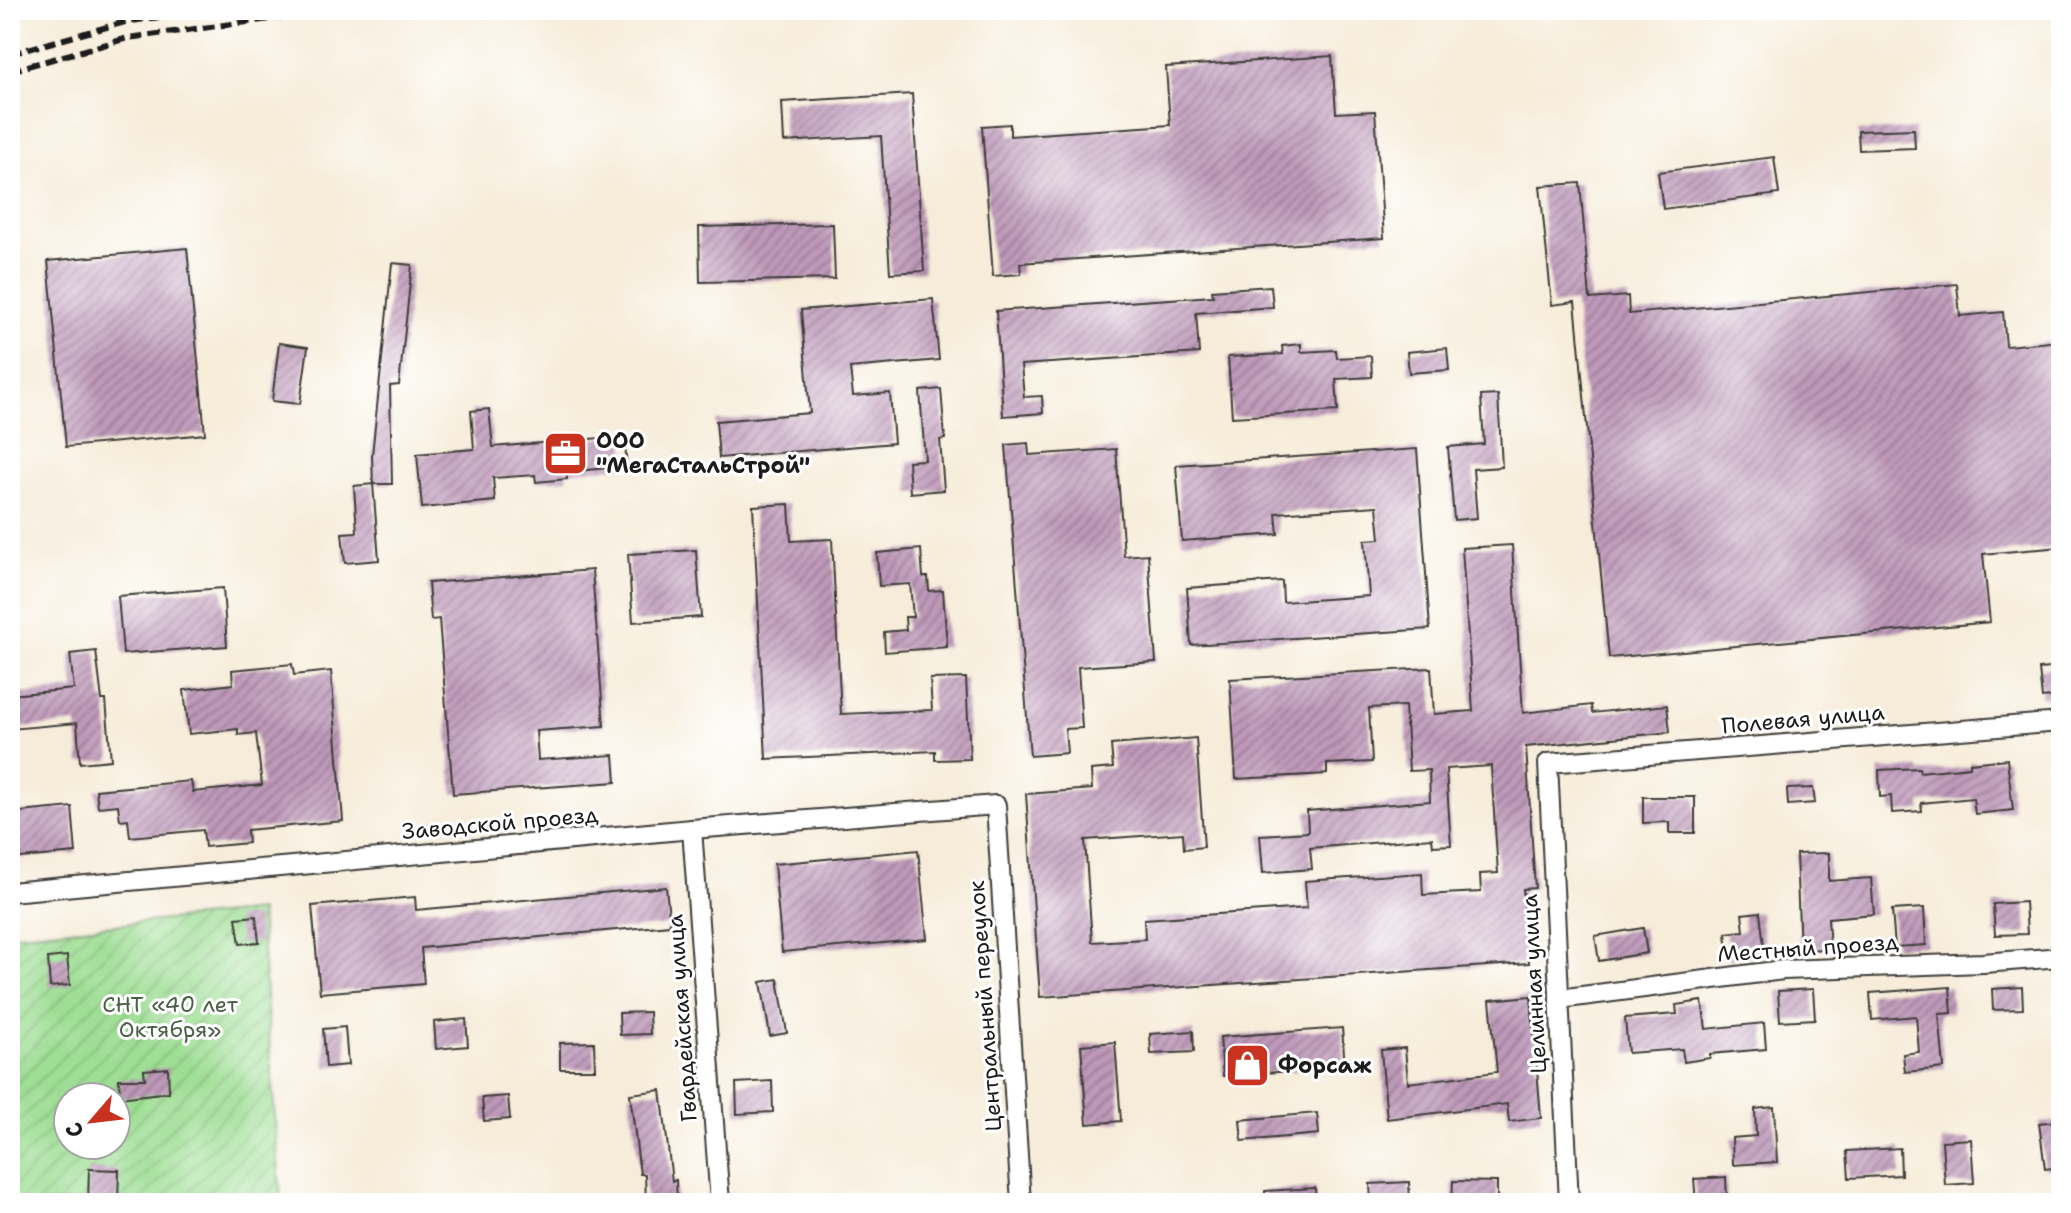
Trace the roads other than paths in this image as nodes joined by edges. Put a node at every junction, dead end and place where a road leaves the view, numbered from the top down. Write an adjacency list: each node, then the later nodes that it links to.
1 (2061, 722): 2 (street, Полевая улица)
2 (1548, 763): 7 (street, Целинная улица)
3 (996, 805): 4 (street, Заводской проезд); 9 (street, Центральный переулок)
4 (692, 829): 5 (street, Заводской проезд); 8 (street, Гвардейская улица)
5 (10, 892)
6 (2061, 957): 7 (street, Местный проезд)
7 (1559, 999): 10 (street, Целинная улица)
8 (720, 1203)
9 (1021, 1203)
10 (1569, 1203)

